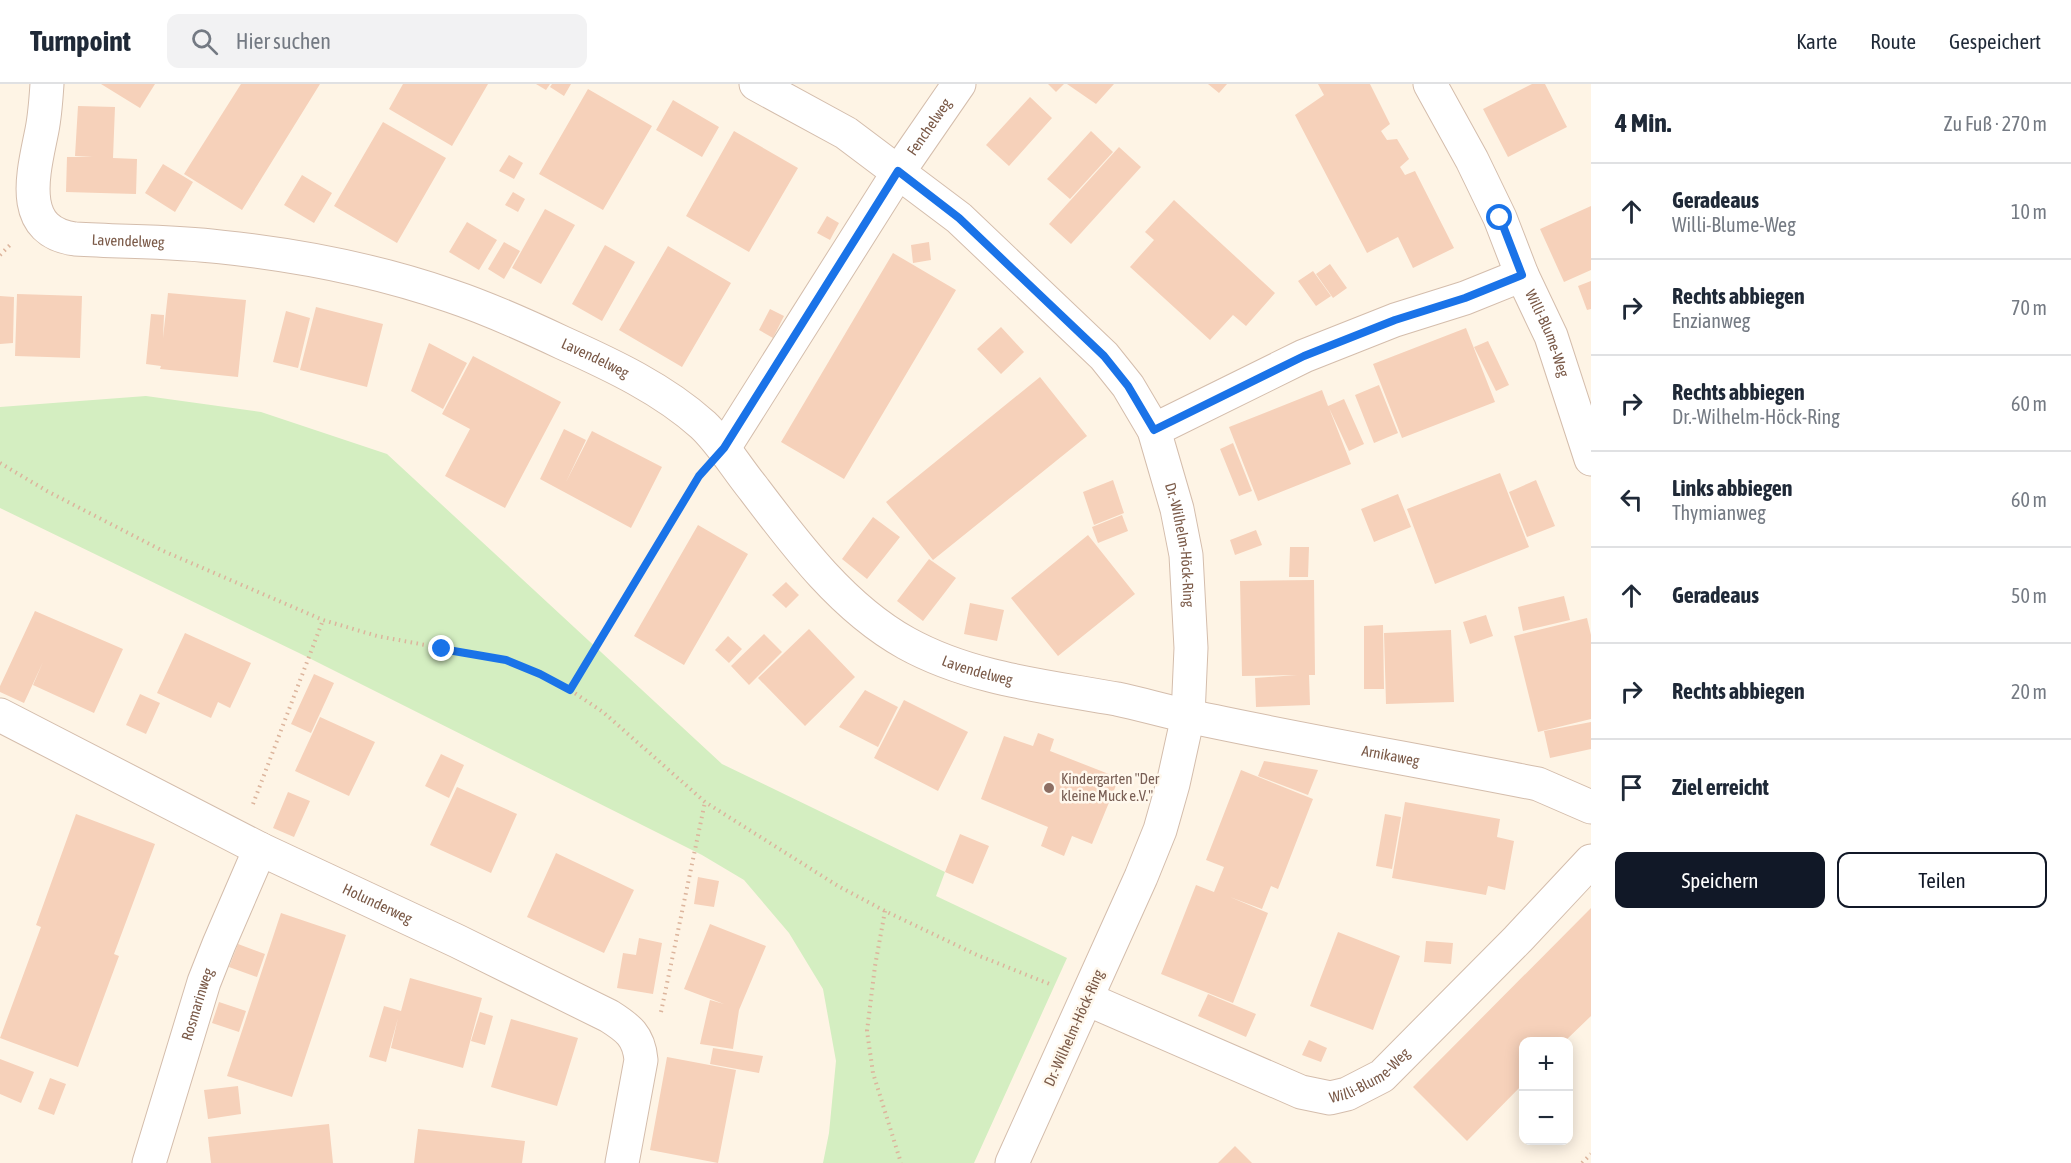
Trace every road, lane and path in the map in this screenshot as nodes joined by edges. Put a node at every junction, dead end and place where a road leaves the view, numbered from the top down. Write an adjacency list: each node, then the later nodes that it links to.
1 (47, 84): 8 (street, Lavendelweg)
2 (756, 84): 5 (street, Dr.-Wilhelm-Höck-Ring)
3 (959, 84): 5 (street, Fenchelweg)
4 (1430, 84): 6 (street, Willi-Blume-Weg)
5 (898, 171): 7 (street, Dr.-Wilhelm-Höck-Ring); 8 (street, Fenchelweg)
6 (1522, 275): 7 (street); 9 (street, Willi-Blume-Weg)
7 (1154, 430): 14 (street, Dr.-Wilhelm-Höck-Ring)
8 (724, 448): 12 (path); 14 (street, Lavendelweg)
9 (1591, 459)
10 (0, 463): 11 (path)
11 (323, 620): 12 (path); 17 (path)
12 (570, 690): 15 (path)
13 (0, 715): 17 (street, Holunderweg)
14 (1188, 716): 16 (street, Arnikaweg); 20 (street, Dr.-Wilhelm-Höck-Ring)
15 (705, 802): 19 (path); 21 (path)
16 (1591, 807)
17 (250, 844): 21 (street, Holunderweg); 23 (street, Rosmarinweg)
18 (1591, 861): 20 (street, Willi-Blume-Weg)
19 (885, 911): 20 (path); 25 (path)
20 (1086, 999): 26 (street, Dr.-Wilhelm-Höck-Ring)
21 (641, 1060): 24 (street)
22 (1591, 1154): 27 (path)
23 (149, 1163)
24 (622, 1163)
25 (901, 1163)
26 (1012, 1163)
27 (1582, 1163)

